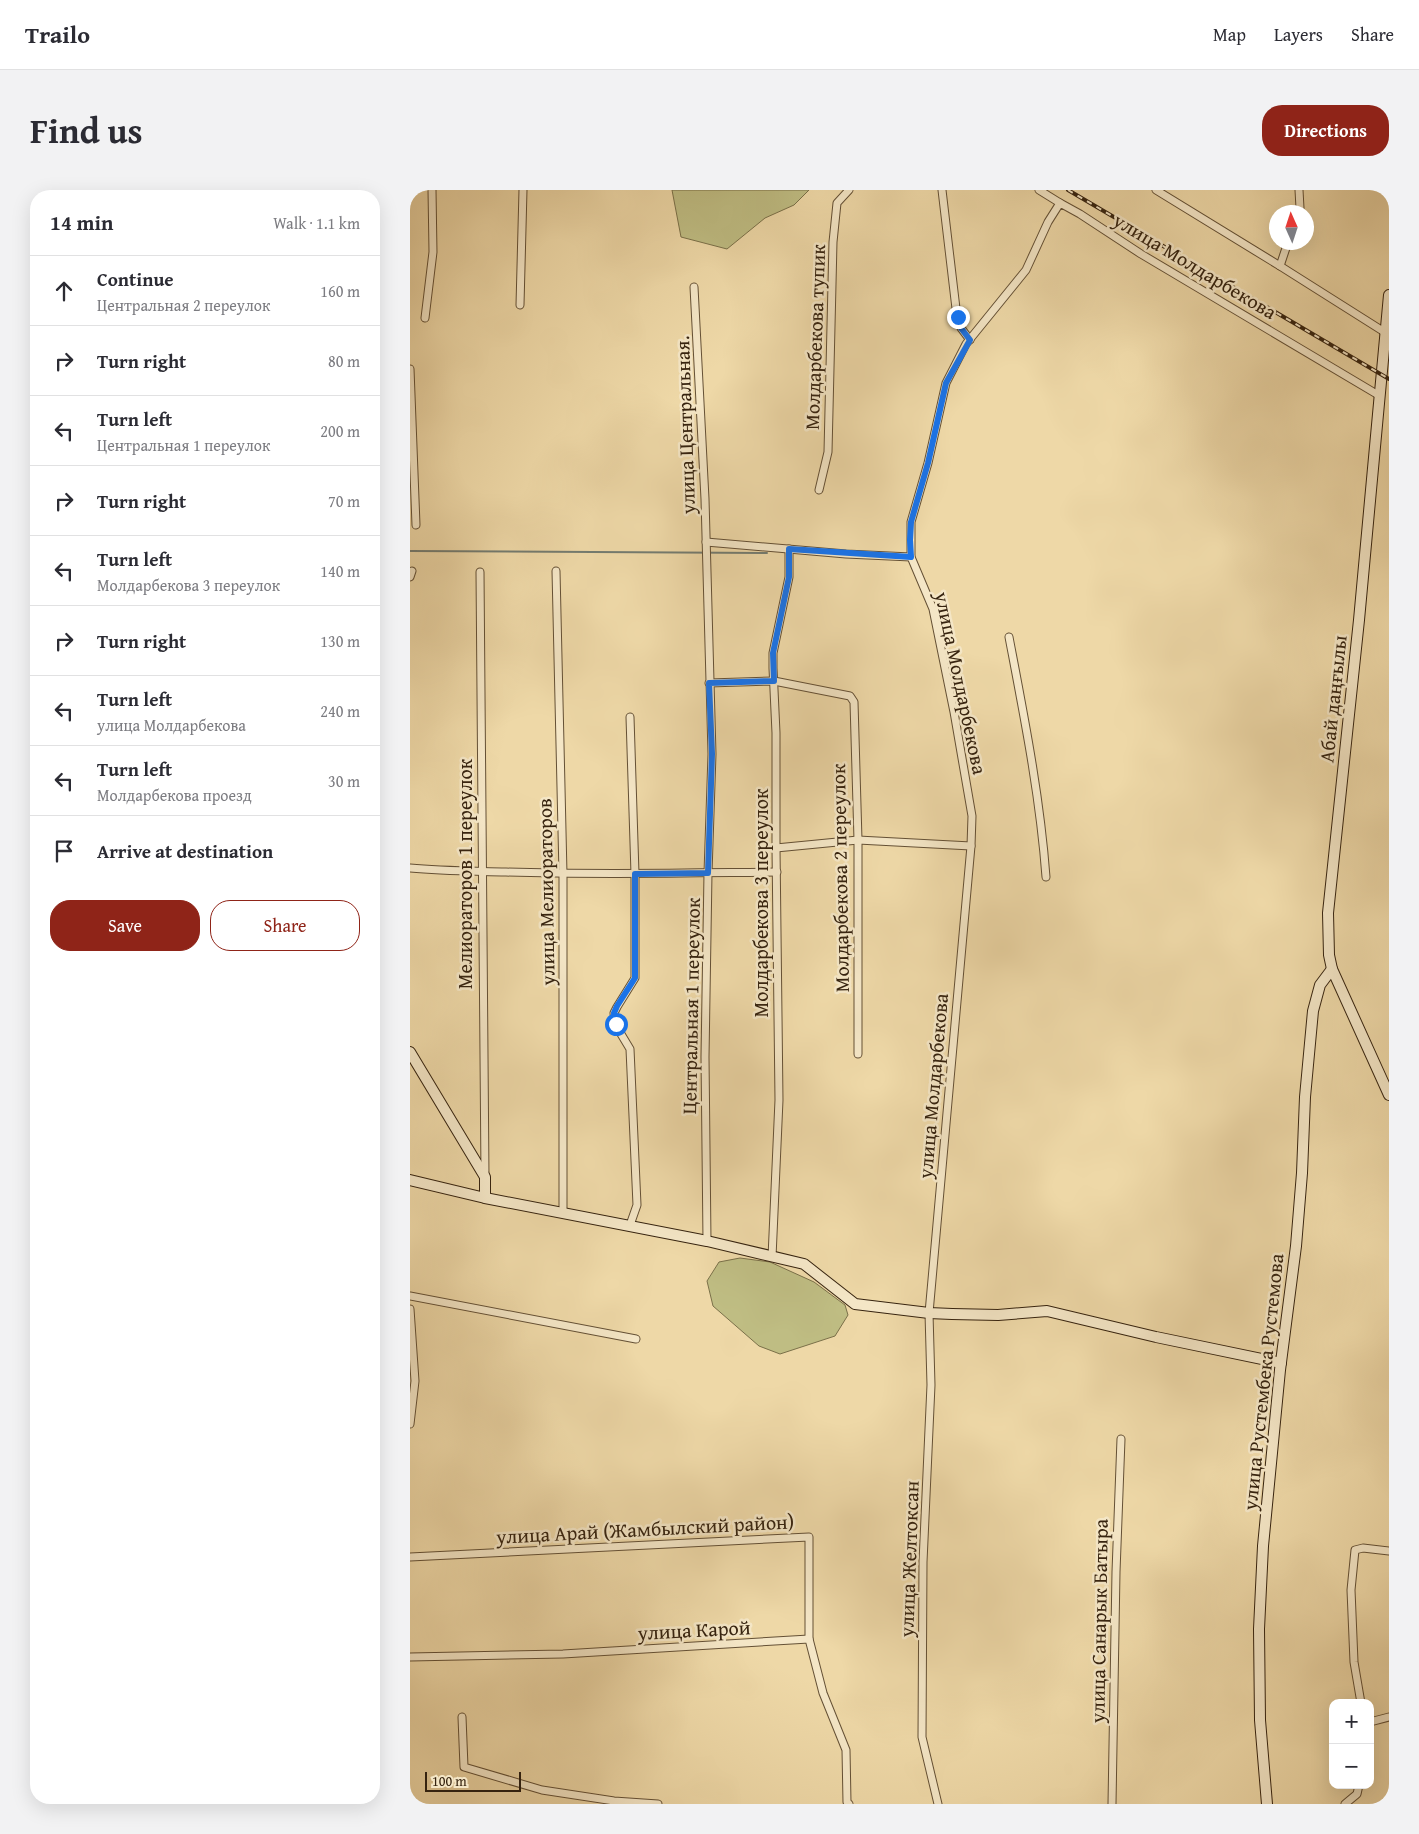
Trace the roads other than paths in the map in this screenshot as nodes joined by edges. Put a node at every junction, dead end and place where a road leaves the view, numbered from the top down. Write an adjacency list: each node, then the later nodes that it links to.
1 (432, 190): 15 (street)
2 (523, 190): 14 (street)
3 (849, 190): 20 (street, Молдарбекова тупик)
4 (942, 190): 17 (street)
5 (1039, 190): 8 (street)
6 (1156, 190): 11 (street)
7 (1299, 190): 9 (street)
8 (1060, 203): 17 (street, улица Молдарбекова); 19 (street, улица Молдарбекова)
9 (1300, 205)
10 (1285, 250): 11 (street)
11 (1280, 266): 16 (street)
12 (694, 287): 22 (street, улица Центральная.)
13 (1389, 296): 16 (street, Абай даңғылы)
14 (520, 305)
15 (425, 318)
16 (1386, 333): 19 (street, Абай даңғылы)
17 (970, 340): 24 (street, улица Молдарбекова)
18 (410, 368): 21 (street)
19 (1380, 396): 42 (street, Абай даңғылы)
20 (820, 490)
21 (416, 524)
22 (706, 542): 23 (street); 25 (street, улица Центральная.)
23 (789, 549): 24 (street); 29 (street, Молдарбекова 3 переулок)
24 (911, 557): 33 (street, улица Молдарбекова)
25 (706, 561): 30 (street, Центральная 1 переулок)
26 (556, 571): 39 (street, улица Мелиораторов)
27 (480, 572): 36 (street, Мелиораторов 1 переулок)
28 (1009, 637): 41 (street)
29 (774, 681): 30 (street); 32 (street, Молдарбекова 2 переулок); 34 (street, Молдарбекова 3 переулок)
30 (709, 683): 38 (street, Центральная 1 переулок)
31 (630, 717): 40 (street)
32 (858, 840): 33 (street); 34 (street); 44 (street, Молдарбекова 2 переулок)
33 (971, 846): 55 (street, улица Молдарбекова)
34 (776, 848): 37 (street, Молдарбекова 3 переулок)
35 (410, 868): 36 (street)
36 (481, 871): 39 (street); 46 (street, Мелиораторов 1 переулок)
37 (777, 872): 38 (street); 52 (street, Молдарбекова 3 переулок)
38 (708, 873): 40 (street); 51 (street, Центральная 1 переулок)
39 (563, 874): 40 (street); 49 (street, улица Мелиораторов)
40 (635, 874): 50 (street)
41 (1046, 876)
42 (1332, 969): 45 (street, Абай даңғылы); 57 (street, улица Рустембека Рустемова)
43 (410, 1052): 46 (street)
44 (858, 1054)
45 (1389, 1095)
46 (485, 1177): 48 (street)
47 (410, 1180): 48 (street)
48 (485, 1198): 49 (street)
49 (563, 1213): 50 (street)
50 (630, 1225): 51 (street)
51 (707, 1241): 52 (street)
52 (772, 1257): 55 (street)
53 (410, 1296): 56 (street)
54 (410, 1308): 58 (street)
55 (929, 1313): 57 (street); 72 (street, улица Желтоксан)
56 (636, 1339)
57 (1282, 1363): 74 (street, улица Рустембека Рустемова)
58 (412, 1376): 59 (street)
59 (410, 1424)
60 (1121, 1439): 73 (street, улица Санарык Батыра)
61 (1389, 1551): 65 (street)
62 (410, 1557): 63 (street, улица Арай (Жамбылский район))
63 (809, 1639): 64 (street, улица Карой); 71 (street)
64 (410, 1657)
65 (1360, 1699)
66 (462, 1717): 70 (street)
67 (1389, 1718): 68 (street)
68 (1374, 1721)
69 (1358, 1789): 75 (street)
70 (658, 1804)
71 (849, 1804)
72 (938, 1804)
73 (1112, 1804)
74 (1267, 1804)
75 (1345, 1804)

